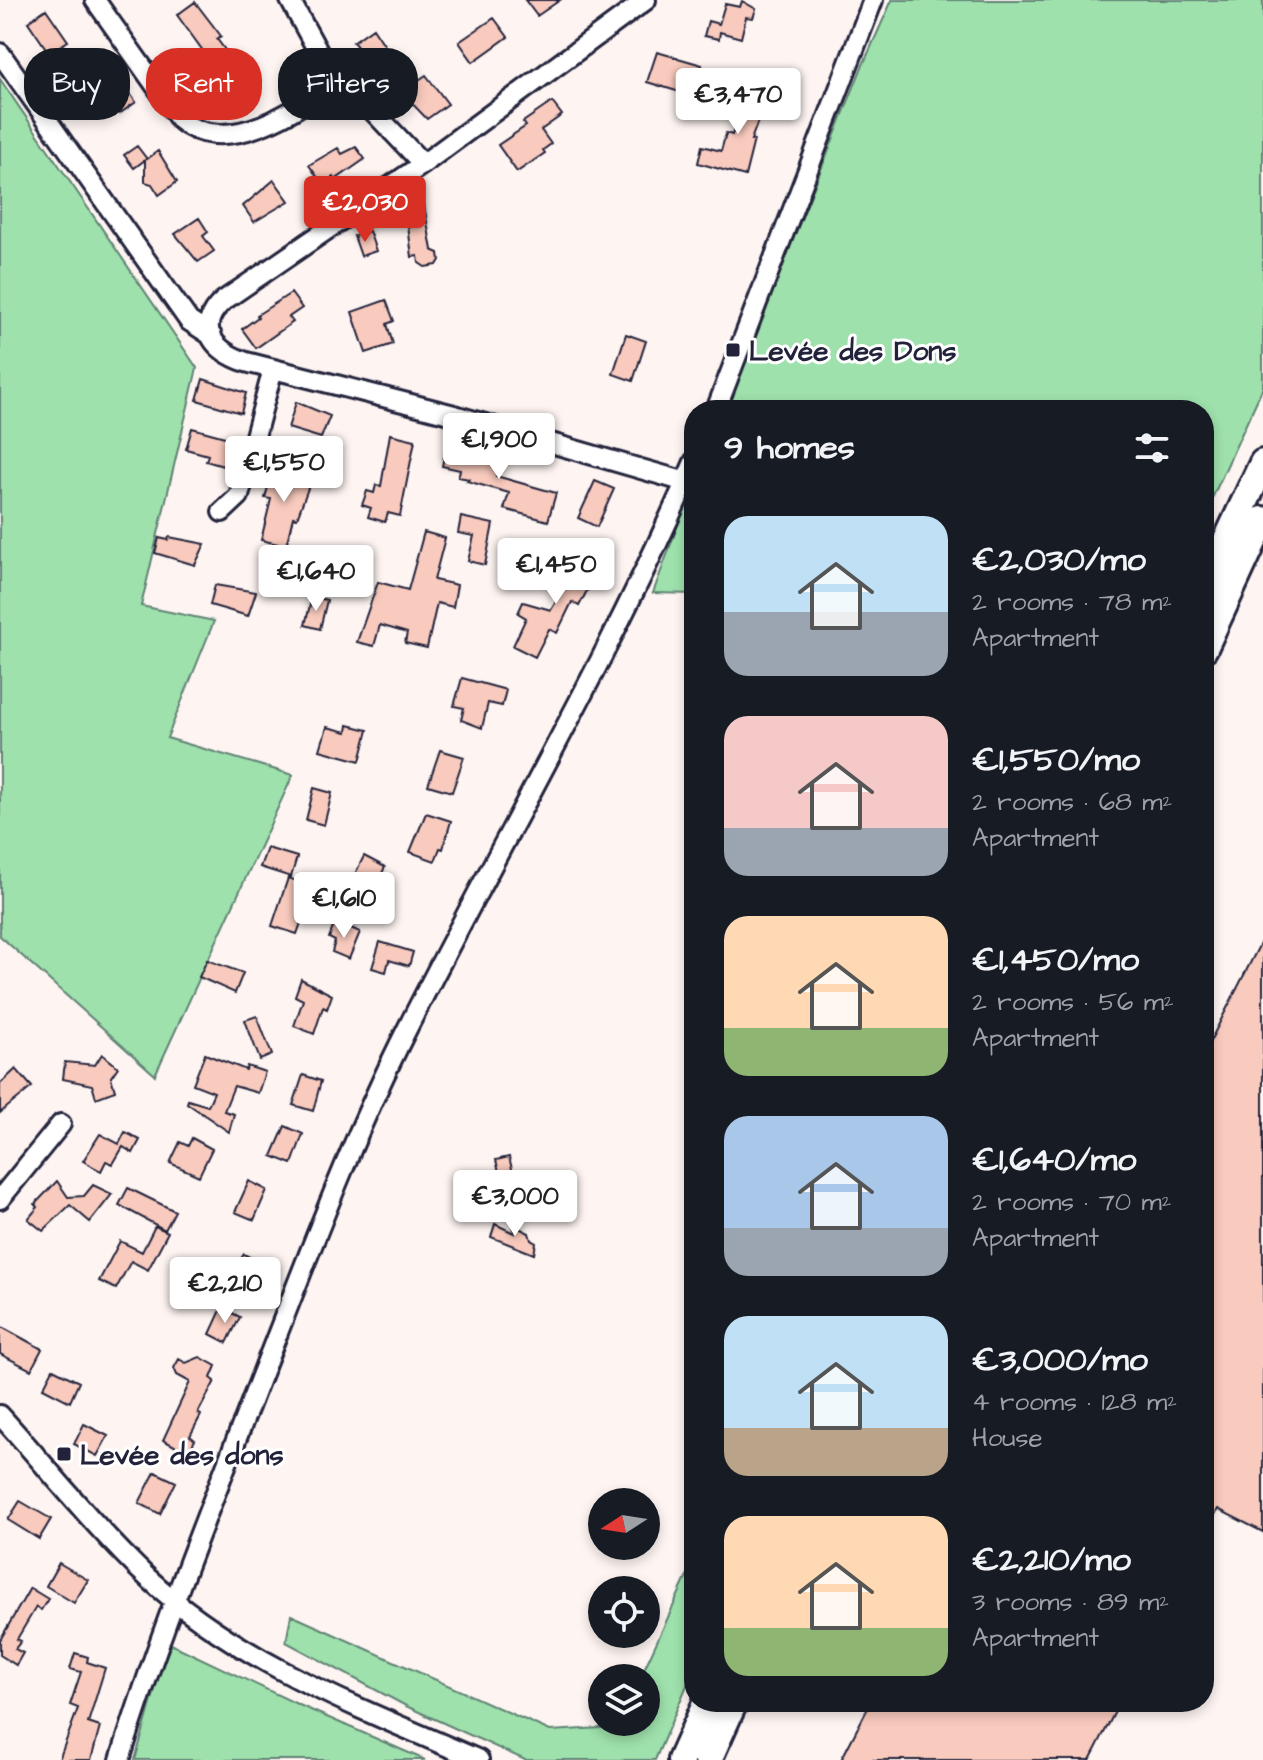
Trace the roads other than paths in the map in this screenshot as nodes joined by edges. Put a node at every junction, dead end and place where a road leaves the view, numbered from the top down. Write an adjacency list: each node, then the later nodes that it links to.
1 (95, 0): 7 (street)
2 (290, 0): 5 (street)
3 (873, 0): 12 (street)
4 (638, 2): 9 (street)
5 (316, 48)
6 (0, 53): 10 (street)
7 (278, 115)
8 (380, 120): 9 (street)
9 (423, 164): 10 (street)
10 (212, 336): 11 (street)
11 (273, 369): 14 (street); 16 (street)
12 (720, 400)
13 (1263, 463): 18 (highway)
14 (684, 481)
15 (684, 486): 23 (street)
16 (222, 512)
17 (1263, 520): 19 (highway)
18 (1214, 568)
19 (1214, 626)
20 (61, 1124): 21 (street)
21 (0, 1199)
22 (0, 1415): 23 (street)
23 (174, 1599): 26 (street); 27 (street)
24 (703, 1712): 28 (highway)
25 (730, 1712): 29 (highway)
26 (120, 1760)
27 (479, 1760)
28 (681, 1760)
29 (708, 1760)

